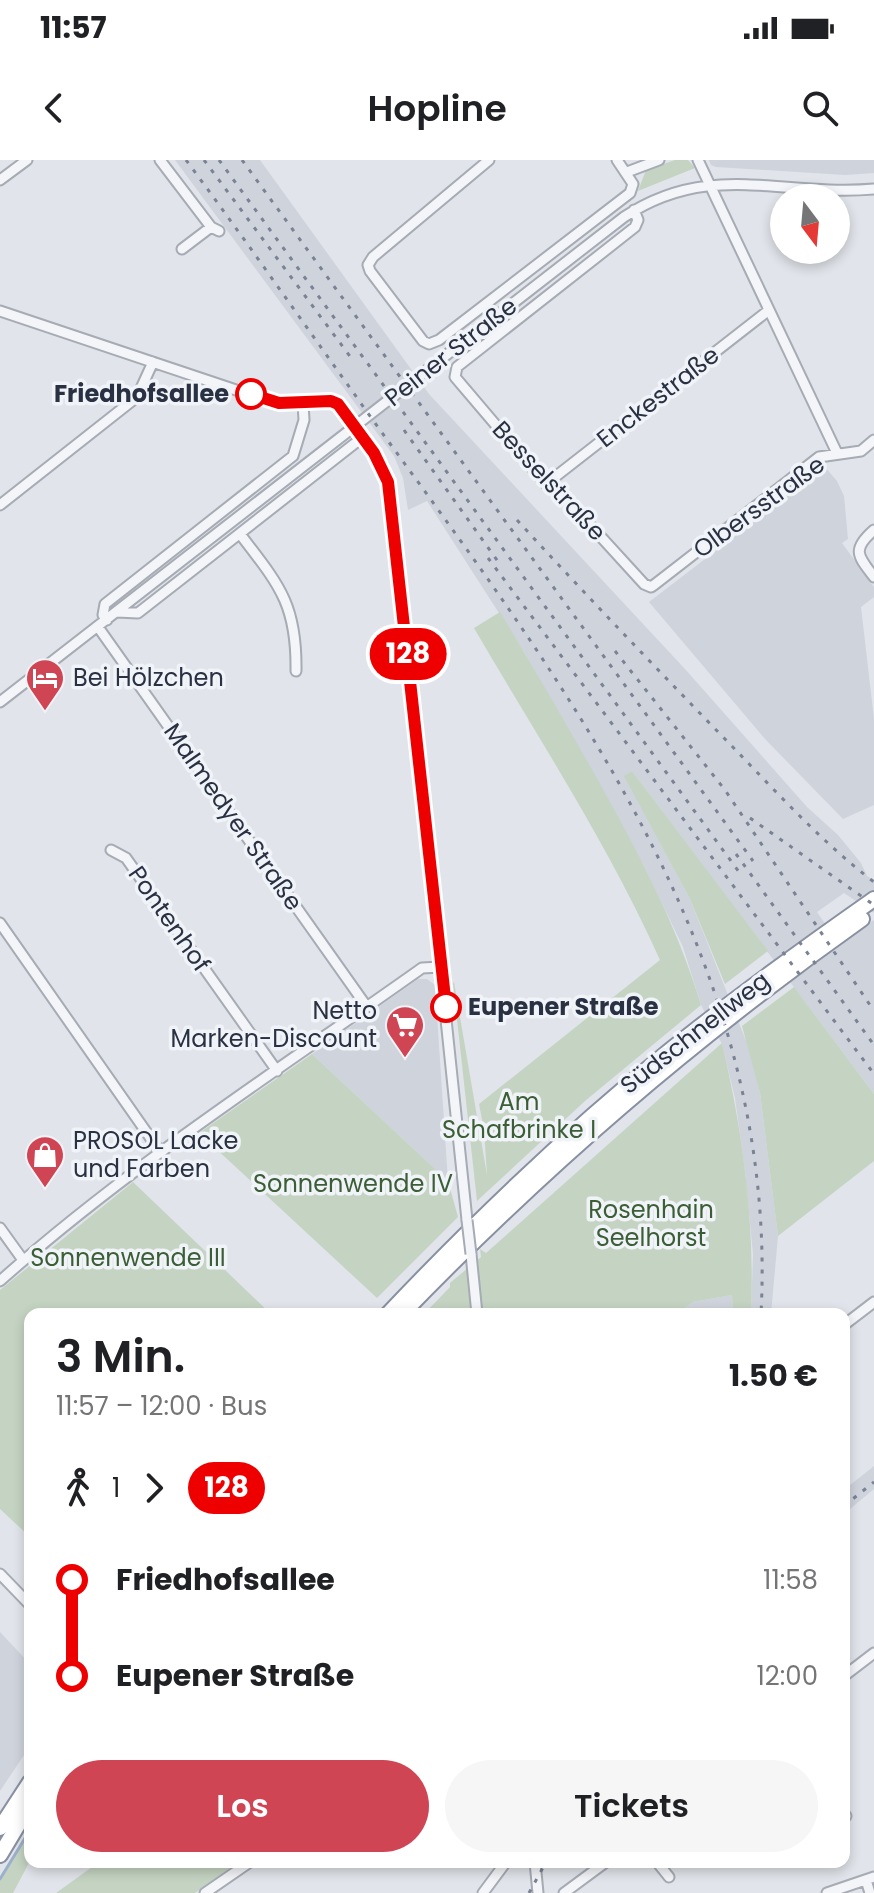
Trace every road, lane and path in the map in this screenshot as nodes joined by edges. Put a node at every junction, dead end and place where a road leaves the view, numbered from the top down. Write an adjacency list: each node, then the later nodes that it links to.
1 (27, 160): 8 (street)
2 (160, 160): 12 (street)
3 (489, 160): 7 (street, Peiner Straße)
4 (617, 160): 7 (street)
5 (659, 160): 7 (street)
6 (698, 160): 9 (street)
7 (627, 172)
8 (0, 180)
9 (709, 182): 10 (street, Peiner Straße); 11 (street, Peiner Straße); 13 (street)
10 (874, 189)
11 (634, 210): 16 (street, Peiner Straße); 27 (street, Peiner Straße)
12 (182, 249)
13 (769, 310): 20 (street); 21 (street, Enckestraße)
14 (0, 311): 15 (street)
15 (153, 362): 17 (street); 22 (street)
16 (456, 372): 21 (street, Besselstraße)
17 (303, 403): 18 (street, bridge); 28 (street, Peiner Straße)
18 (360, 439): 24 (street, Peiner Straße); 35 (street)
19 (874, 440): 20 (street, Olbersstraße)
20 (837, 453): 26 (street, Olbersstraße)
21 (546, 484): 26 (street, Besselstraße)
22 (0, 505)
23 (874, 530): 25 (street)
24 (240, 534): 27 (street, Peiner Straße); 29 (street)
25 (874, 577)
26 (648, 587)
27 (117, 612): 28 (street, Peiner Straße)
28 (103, 623): 30 (street, Peiner Straße); 36 (street, Malmedyer Straße)
29 (296, 671)
30 (0, 702)
31 (111, 850): 37 (street, Pontenhof)
32 (874, 899): 43 (highway, Südschnellweg)
33 (874, 911): 44 (highway, Südschnellweg)
34 (0, 923): 38 (street)
35 (441, 967): 36 (street); 45 (street, bridge)
36 (367, 1007): 37 (street)
37 (277, 1071): 38 (street)
38 (161, 1153): 40 (street)
39 (0, 1228): 40 (street)
40 (23, 1260): 41 (street)
41 (0, 1281)
42 (874, 1302): 46 (street)
43 (394, 1308)
44 (408, 1308)
45 (476, 1308)
46 (850, 1320)
47 (0, 1574): 48 (street)
48 (24, 1599)
49 (874, 1653): 50 (street)
50 (850, 1671)
51 (24, 1791): 53 (highway)
52 (24, 1815): 54 (highway)
53 (0, 1828)
54 (0, 1855)
55 (241, 1868): 62 (street)
56 (502, 1868): 63 (street)
57 (536, 1868): 64 (street)
58 (598, 1868): 65 (street)
59 (662, 1868): 60 (street)
60 (669, 1877)
61 (870, 1879): 66 (street); 67 (street)
62 (205, 1893)
63 (483, 1893)
64 (538, 1893)
65 (564, 1893)
66 (827, 1893)
67 (870, 1893)

